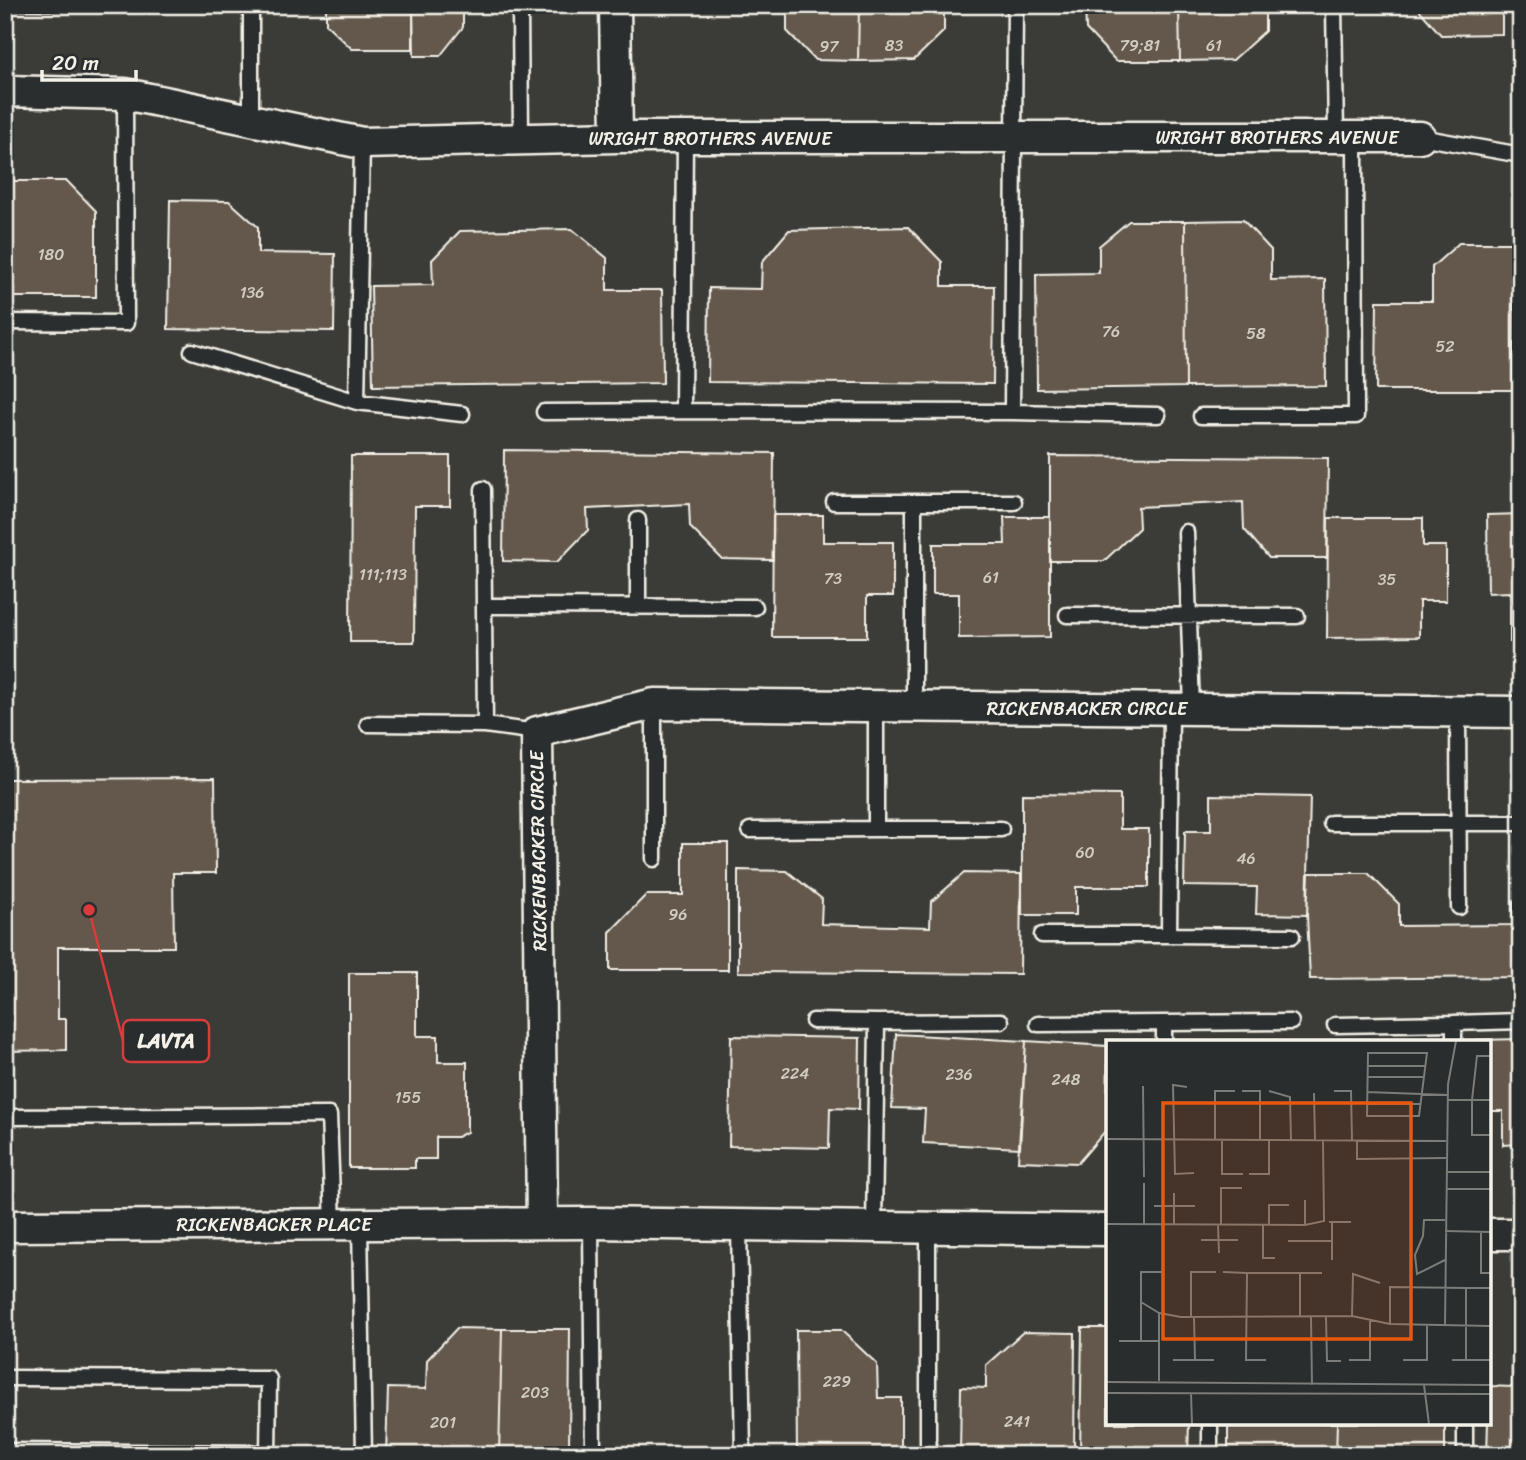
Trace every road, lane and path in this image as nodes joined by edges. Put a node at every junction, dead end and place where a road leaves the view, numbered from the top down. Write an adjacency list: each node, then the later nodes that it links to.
1 (251, 5): 8 (lane)
2 (520, 5): 14 (lane)
3 (615, 5): 9 (street)
4 (1015, 5): 11 (lane)
5 (1334, 5): 12 (lane)
6 (5, 91): 7 (street, WRIGHT BROTHERS AVENUE)
7 (125, 94): 8 (street, WRIGHT BROTHERS AVENUE); 17 (lane)
8 (251, 120): 15 (street, WRIGHT BROTHERS AVENUE)
9 (618, 137): 10 (street, WRIGHT BROTHERS AVENUE); 14 (street, WRIGHT BROTHERS AVENUE)
10 (685, 137): 11 (street, WRIGHT BROTHERS AVENUE); 20 (lane)
11 (1014, 137): 12 (street, WRIGHT BROTHERS AVENUE); 22 (lane)
12 (1346, 137): 13 (street, WRIGHT BROTHERS AVENUE); 25 (lane)
13 (1420, 137): 16 (lane)
14 (521, 139): 15 (street, WRIGHT BROTHERS AVENUE)
15 (362, 144): 19 (lane)
16 (1521, 155)
17 (5, 322)
18 (192, 351): 19 (lane)
19 (358, 402): 23 (lane)
20 (683, 411): 21 (lane); 22 (lane)
21 (544, 412)
22 (1012, 412): 24 (lane)
23 (462, 414)
24 (1158, 415)
25 (1201, 416)
26 (483, 489): 32 (lane)
27 (834, 502): 28 (lane)
28 (914, 502): 29 (lane); 40 (lane)
29 (1014, 502)
30 (638, 520): 33 (lane)
31 (1186, 533): 36 (lane)
32 (485, 606): 33 (lane); 45 (lane)
33 (638, 607): 34 (lane)
34 (755, 607)
35 (1067, 615): 36 (lane)
36 (1189, 616): 37 (lane); 41 (lane)
37 (1297, 616)
38 (654, 704): 39 (street, RICKENBACKER CIRCLE); 46 (street, RICKENBACKER CIRCLE); 53 (lane)
39 (876, 706): 40 (street, RICKENBACKER CIRCLE); 50 (lane)
40 (914, 707): 41 (street, RICKENBACKER CIRCLE)
41 (1181, 709): 42 (street, RICKENBACKER CIRCLE); 56 (lane)
42 (1458, 711): 43 (street, RICKENBACKER CIRCLE); 48 (lane)
43 (1521, 712)
44 (368, 724): 45 (lane)
45 (485, 725): 46 (lane)
46 (537, 733): 70 (street, RICKENBACKER CIRCLE)
47 (1331, 823): 48 (lane)
48 (1459, 823): 49 (lane); 54 (lane)
49 (1521, 823)
50 (876, 829): 51 (lane); 52 (lane)
51 (1001, 829)
52 (750, 830)
53 (654, 859)
54 (1459, 907)
55 (1042, 935): 56 (lane)
56 (1170, 935): 57 (lane)
57 (1292, 936)
58 (813, 1021): 61 (lane)
59 (1001, 1021): 61 (lane)
60 (1521, 1021): 64 (lane)
61 (877, 1022): 75 (lane)
62 (1291, 1022): 63 (lane)
63 (1164, 1023): 65 (lane); 67 (lane)
64 (1454, 1023): 66 (lane); 68 (lane)
65 (1038, 1024)
66 (1335, 1026)
67 (1164, 1040)
68 (1454, 1040)
69 (5, 1117): 72 (lane)
70 (542, 1223): 71 (street); 72 (street, RICKENBACKER PLACE)
71 (592, 1223): 74 (street); 86 (lane)
72 (346, 1224): 73 (street, RICKENBACKER PLACE); 85 (lane)
73 (5, 1226)
74 (739, 1226): 75 (street); 87 (lane)
75 (874, 1227): 76 (street)
76 (928, 1228): 77 (street); 88 (lane)
77 (1106, 1230)
78 (1491, 1234): 79 (street)
79 (1521, 1234)
80 (5, 1378): 84 (lane)
81 (1210, 1425): 89 (lane)
82 (1465, 1425): 90 (lane)
83 (5, 1451): 84 (lane)
84 (268, 1454)
85 (364, 1455)
86 (593, 1455)
87 (743, 1455)
88 (928, 1455)
89 (1210, 1455)
90 (1465, 1455)

